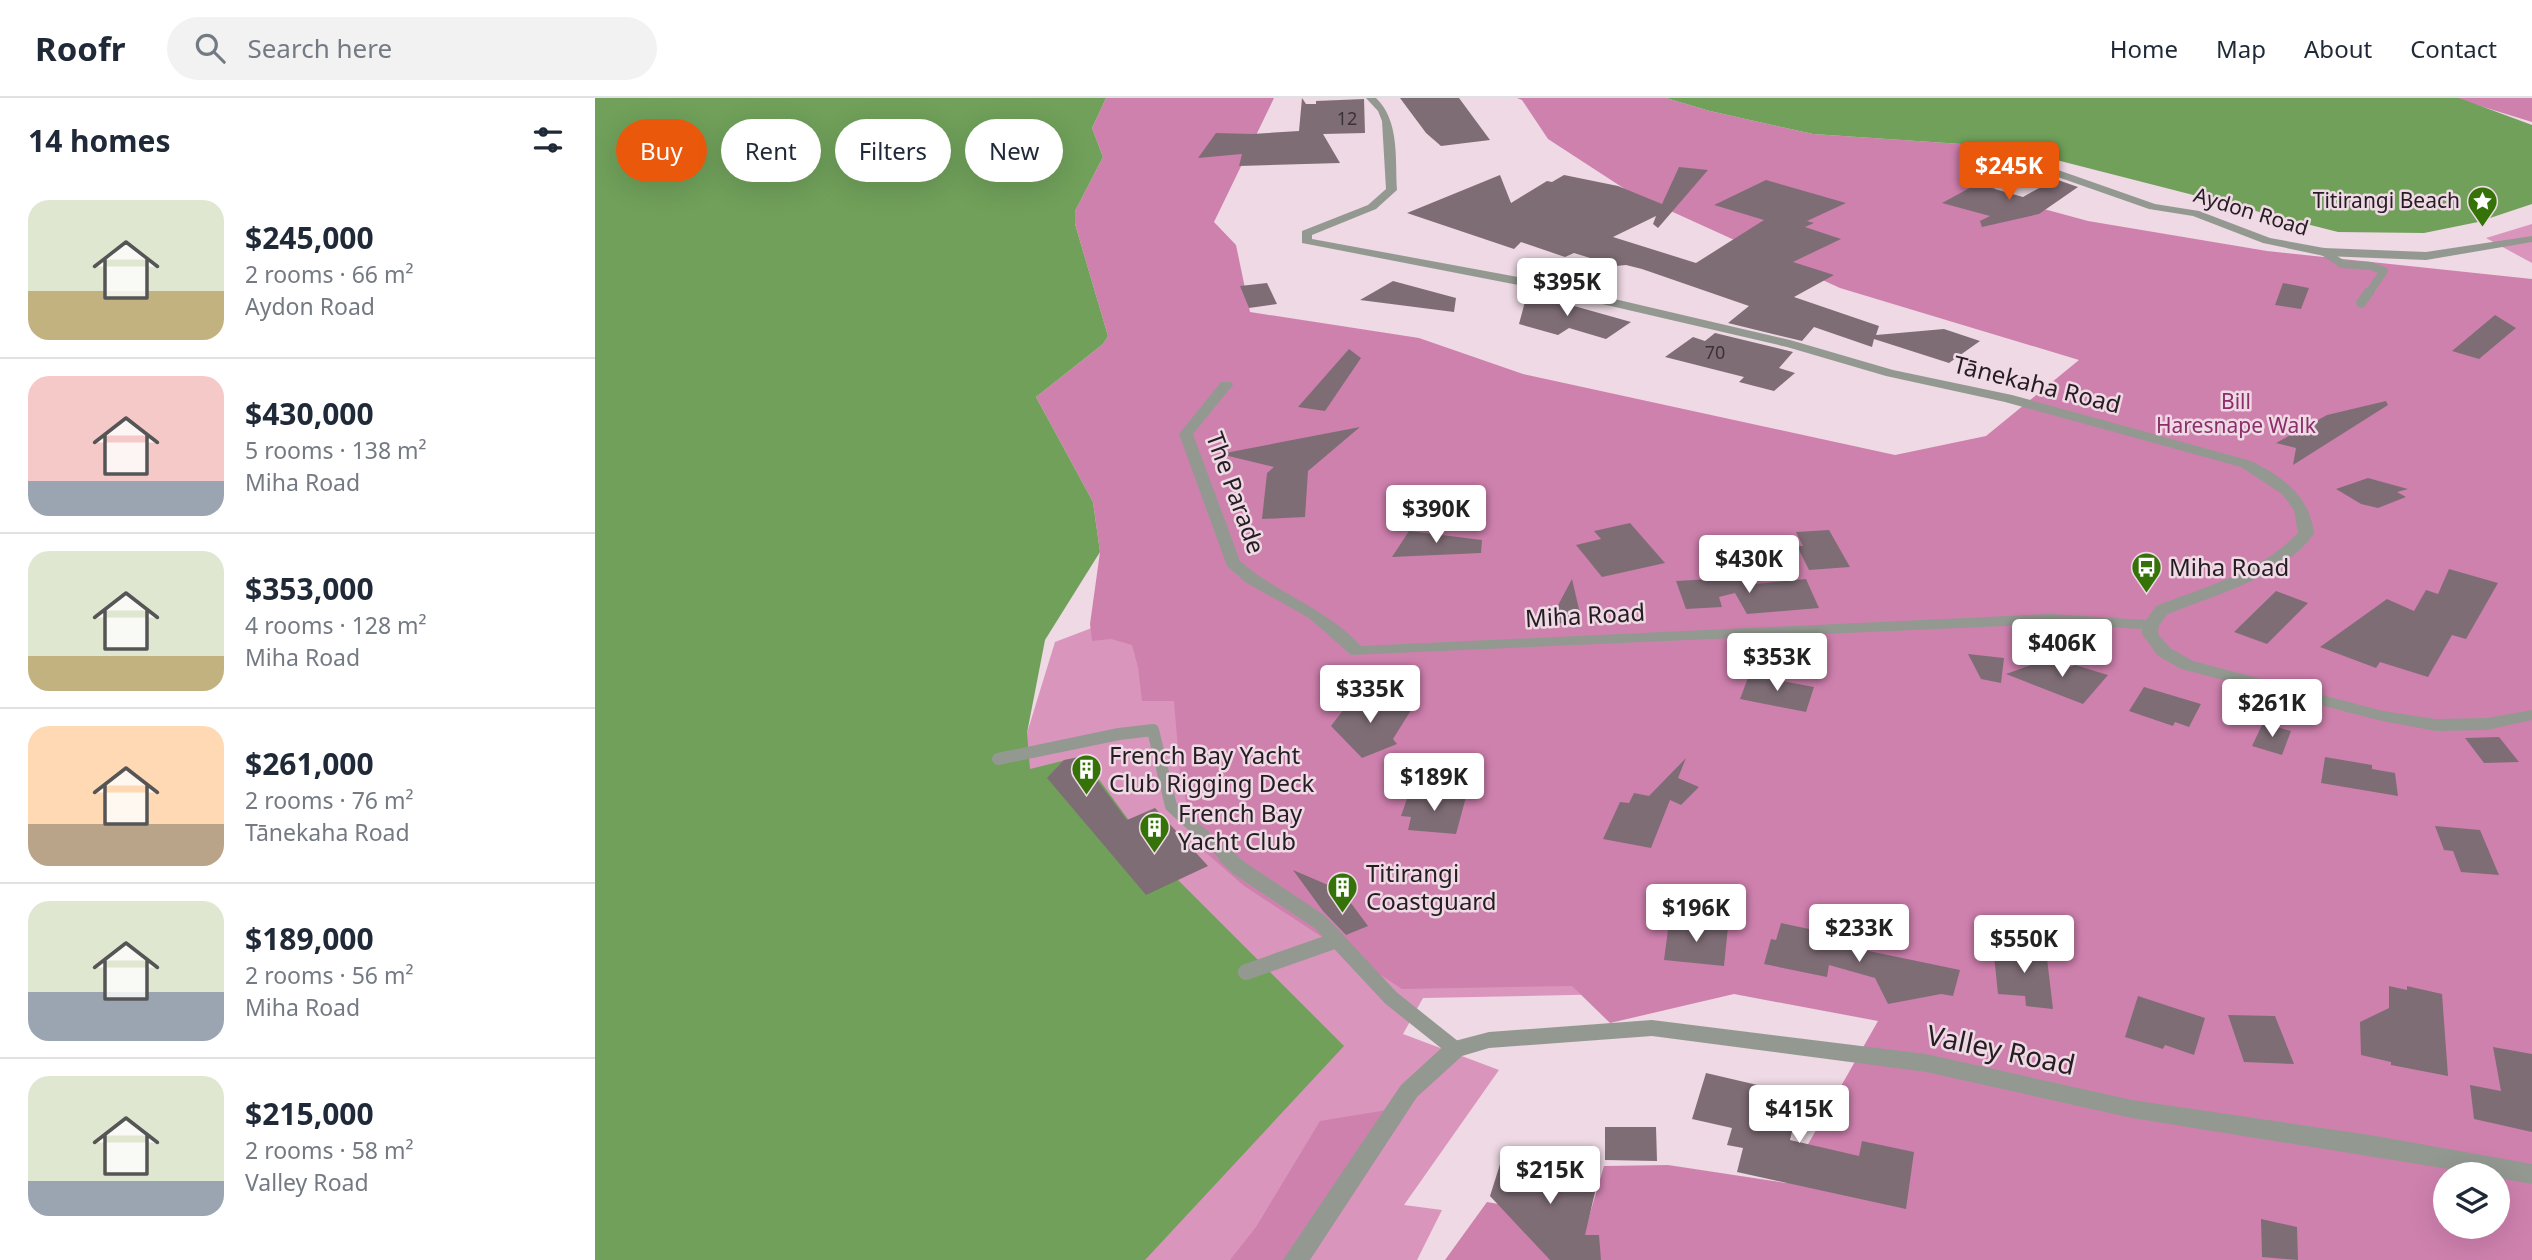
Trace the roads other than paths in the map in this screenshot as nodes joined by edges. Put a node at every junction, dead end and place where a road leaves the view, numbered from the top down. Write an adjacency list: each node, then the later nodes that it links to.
1 (1371, 98): 7 (street, Tānekaha Road)
2 (2007, 163): 4 (street, Aydon Road)
3 (2532, 239): 4 (street, Aydon Road)
4 (2324, 252): 5 (lane)
5 (2361, 303)
6 (1226, 385): 8 (street, The Parade)
7 (2151, 625): 8 (street, Miha Road); 9 (street)
8 (1357, 651)
9 (2532, 715)
10 (998, 759): 11 (lane)
11 (1337, 940): 12 (lane); 13 (lane)
12 (1246, 972)
13 (1454, 1049): 14 (street, Valley Road); 15 (street)
14 (2532, 1174)
15 (1296, 1260)

